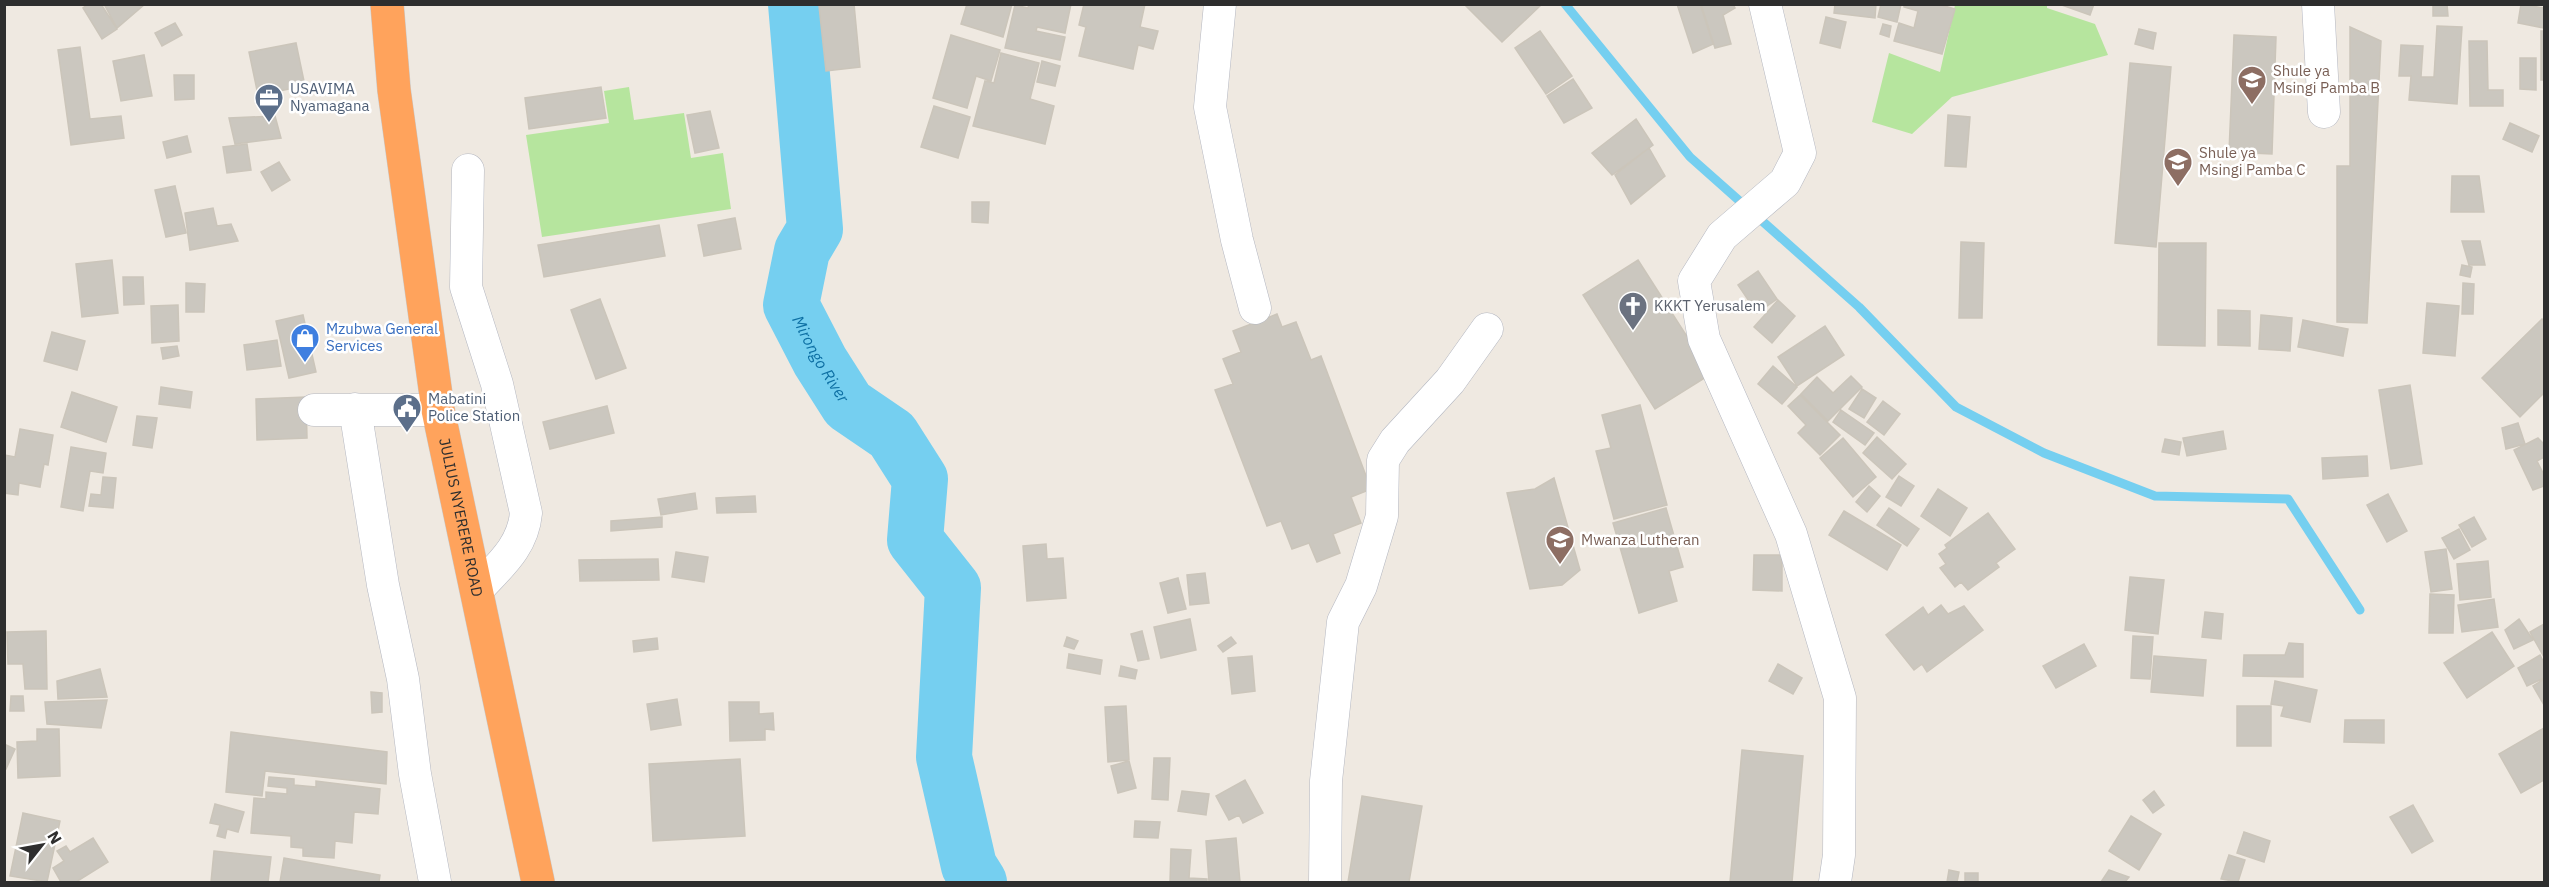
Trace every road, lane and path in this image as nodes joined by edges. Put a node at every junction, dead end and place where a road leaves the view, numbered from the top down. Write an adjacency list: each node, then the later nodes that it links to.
1 (387, 4): 11 (highway, JULIUS NYERERE ROAD)
2 (1220, 4): 7 (street)
3 (1765, 4): 16 (street)
4 (2318, 4): 5 (street)
5 (2324, 112)
6 (468, 170): 12 (street)
7 (1255, 308)
8 (1487, 329): 15 (street)
9 (355, 409): 10 (street); 11 (street); 13 (street)
10 (314, 410)
11 (438, 410): 12 (highway, JULIUS NYERERE ROAD)
12 (477, 590): 14 (highway, JULIUS NYERERE ROAD)
13 (435, 882)
14 (538, 882)
15 (1325, 882)
16 (1835, 882)

